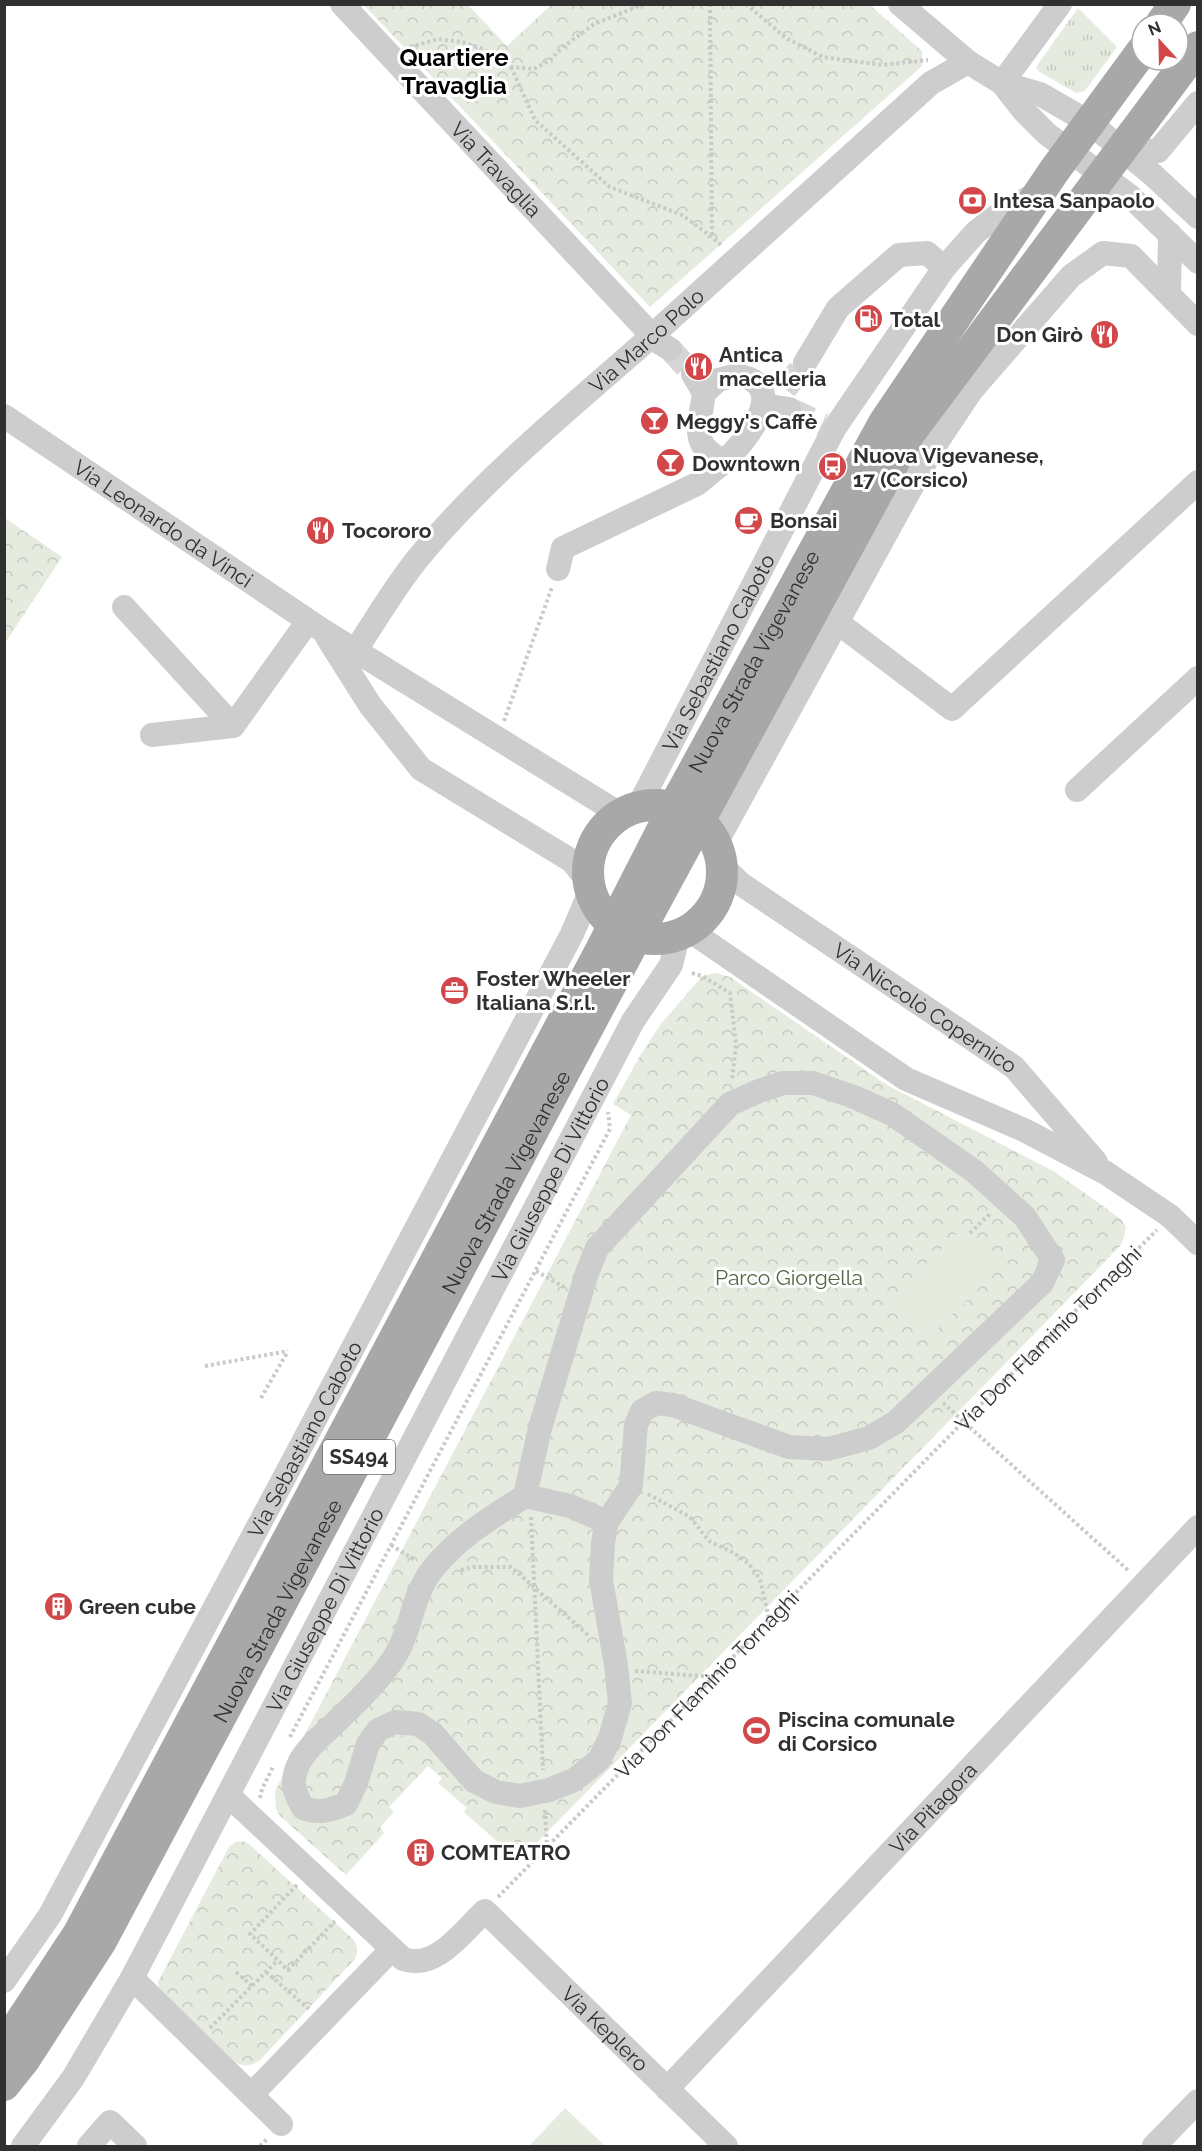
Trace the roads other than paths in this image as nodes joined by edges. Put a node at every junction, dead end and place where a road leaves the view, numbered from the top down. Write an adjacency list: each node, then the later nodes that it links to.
1 (342, 4): 20 (street, Via Travaglia)
2 (900, 4): 5 (street)
3 (1060, 4): 7 (street)
4 (1197, 47): 10 (main road)
5 (968, 62): 7 (street); 20 (street, Via Marco Polo)
6 (1130, 68): 9 (main road)
7 (1002, 83): 9 (street); 11 (street)
8 (1197, 103): 10 (street)
9 (1090, 123): 10 (street); 11 (main road, SS494)
10 (1122, 150): 12 (main road, SS494); 14 (street)
11 (1068, 151): 12 (street); 13 (main road, Nuova Strada Vigevanese / SS494)
12 (1103, 175): 15 (street); 37 (main road, Nuova Strada Vigevanese / SS494)
13 (1040, 192): 17 (street, Via Sebastiano Caboto); 37 (main road, Nuova Strada Vigevanese / SS494)
14 (1197, 217)
15 (1170, 234): 16 (street); 18 (street)
16 (1197, 262)
17 (944, 268): 21 (street); 36 (street, Via Sebastiano Caboto)
18 (1169, 293): 19 (street); 27 (street)
19 (1197, 324)
20 (661, 342): 29 (street, Via Marco Polo)
21 (806, 363)
22 (4, 416): 28 (street, Via Leonardo da Vinci)
23 (725, 461): 23 (street); 25 (street)
24 (1197, 482): 27 (street)
25 (558, 569)
26 (124, 607): 33 (street)
27 (837, 622): 37 (street)
28 (315, 626): 29 (street, Via Leonardo da Vinci); 32 (street, Via Leonardo da Vinci); 33 (street)
29 (355, 651): 31 (street, Via Leonardo da Vinci)
30 (1197, 678): 35 (street)
31 (400, 679): 32 (street); 36 (street, Via Leonardo da Vinci)
32 (370, 705): 38 (street, Via Leonardo da Vinci)
33 (233, 726): 34 (street)
34 (152, 735)
35 (1077, 790)
36 (629, 811): 37 (main road); 38 (main road)
37 (703, 834): 39 (main road, Nuova Strada Vigevanese / SS494); 40 (main road, Nuova Strada Vigevanese); 41 (street, Via Niccolò Copernico)
38 (589, 886): 39 (main road); 51 (street, Via Sebastiano Caboto)
39 (625, 931): 40 (main road); 52 (main road, Nuova Strada Vigevanese / SS494); 53 (main road, Nuova Strada Vigevanese / SS494)
40 (684, 933): 41 (street, Via Niccolò Copernico); 48 (street, Via Giuseppe Di Vittorio)
41 (1106, 1173): 42 (street, Via Niccolò Copernico)
42 (1170, 1216): 43 (street); 44 (street, Via Niccolò Copernico)
43 (1197, 1225)
44 (1197, 1243)
45 (525, 1496): 46 (street); 46 (street); 46 (street)
46 (608, 1522)
47 (1197, 1527): 54 (street, Via Pitagora)
48 (229, 1796): 49 (street); 50 (street, Via Giuseppe Di Vittorio)
49 (392, 1949): 54 (street, Via Keplero); 55 (street)
50 (132, 1978): 55 (street); 58 (street, Via Giuseppe Di Vittorio)
51 (4, 1981)
52 (4, 2047)
53 (4, 2085)
54 (667, 2089): 61 (street, Via Keplero)
55 (252, 2094): 57 (street)
56 (1197, 2101): 62 (street)
57 (281, 2124)
58 (23, 2146)
59 (89, 2146): 60 (street)
60 (135, 2146)
61 (726, 2146)
62 (1154, 2146)

